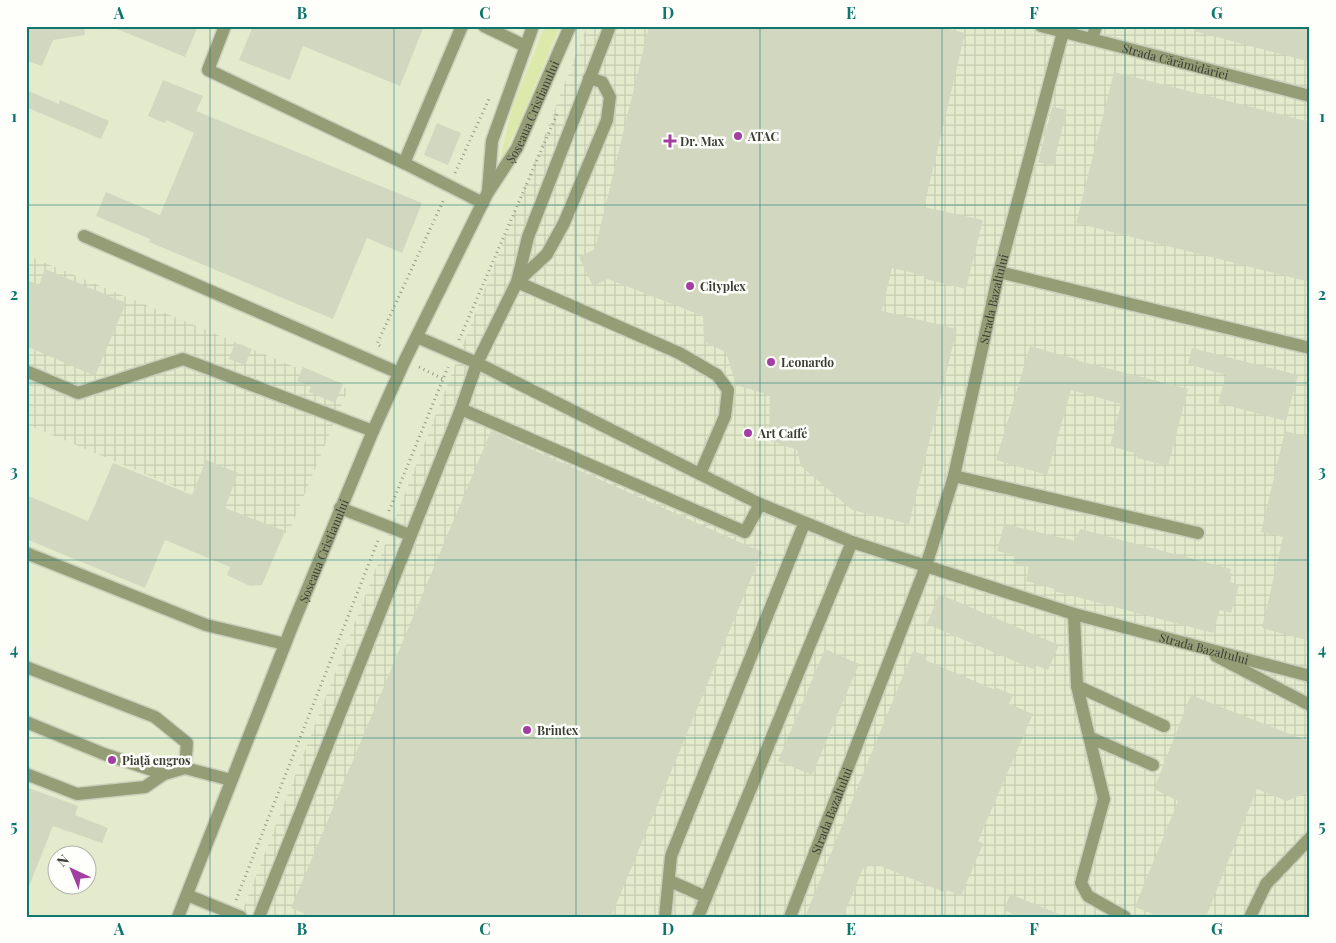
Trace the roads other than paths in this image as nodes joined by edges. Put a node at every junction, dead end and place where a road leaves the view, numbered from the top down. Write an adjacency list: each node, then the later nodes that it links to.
1 (225, 26): 14 (street)
2 (462, 26): 14 (street)
3 (484, 26): 11 (street)
4 (533, 26): 11 (street, Șoseaua Cristianului)
5 (570, 26): 15 (street, Șoseaua Cristianului)
6 (610, 26): 12 (street)
7 (1041, 26): 9 (street, Strada Cărămidăriei)
8 (1096, 26): 10 (street)
9 (1063, 32): 10 (street, Strada Cărămidăriei); 17 (street, Strada Bazaltului)
10 (1092, 39): 13 (street, Strada Cărămidăriei)
11 (525, 46): 15 (street, Șoseaua Cristianului)
12 (589, 78): 18 (street); 18 (street)
13 (1310, 96)
14 (404, 163): 15 (street)
15 (485, 199): 19 (street, Șoseaua Cristianului)
16 (84, 236): 23 (street)
17 (999, 272): 20 (street); 27 (street, Strada Bazaltului)
18 (517, 282): 21 (street); 26 (street)
19 (417, 337): 21 (street, Strada Bazaltului); 23 (street, Șoseaua Cristianului)
20 (1310, 348)
21 (477, 363): 24 (street); 26 (street, Strada Bazaltului)
22 (26, 371): 25 (street)
23 (399, 373): 25 (street, Șoseaua Cristianului)
24 (461, 409): 28 (street); 32 (street)
25 (373, 431): 29 (street, Șoseaua Cristianului)
26 (700, 474): 28 (street, Strada Bazaltului)
27 (954, 476): 31 (street); 35 (street, Strada Bazaltului)
28 (760, 504): 30 (street, Strada Bazaltului)
29 (340, 508): 32 (street); 37 (street, Șoseaua Cristianului)
30 (804, 524): 33 (street, Strada Bazaltului); 52 (street)
31 (1198, 533)
32 (410, 535): 57 (street)
33 (852, 542): 35 (street, Strada Bazaltului); 54 (street)
34 (26, 553): 37 (street)
35 (926, 566): 36 (street, Strada Bazaltului); 60 (street, Strada Bazaltului)
36 (1074, 614): 38 (street, Strada Bazaltului); 41 (street)
37 (285, 644): 50 (street, Șoseaua Cristianului)
38 (1196, 646): 40 (street, Strada Bazaltului); 42 (street)
39 (26, 667): 47 (street)
40 (1310, 676)
41 (1077, 686): 44 (street); 45 (street)
42 (1310, 706)
43 (26, 722): 49 (street)
44 (1164, 726)
45 (1091, 738): 46 (street); 61 (street)
46 (1153, 765)
47 (184, 768): 49 (street); 50 (street)
48 (26, 774): 49 (street)
49 (164, 774)
50 (231, 780): 53 (street, Șoseaua Cristianului)
51 (1310, 838): 62 (street)
52 (670, 881): 54 (street); 58 (street)
53 (187, 895): 55 (street); 56 (street, Șoseaua Cristianului)
54 (706, 897): 59 (street)
55 (236, 915)
56 (178, 917)
57 (259, 917)
58 (665, 917)
59 (698, 917)
60 (790, 917)
61 (1125, 917)
62 (1250, 917)

